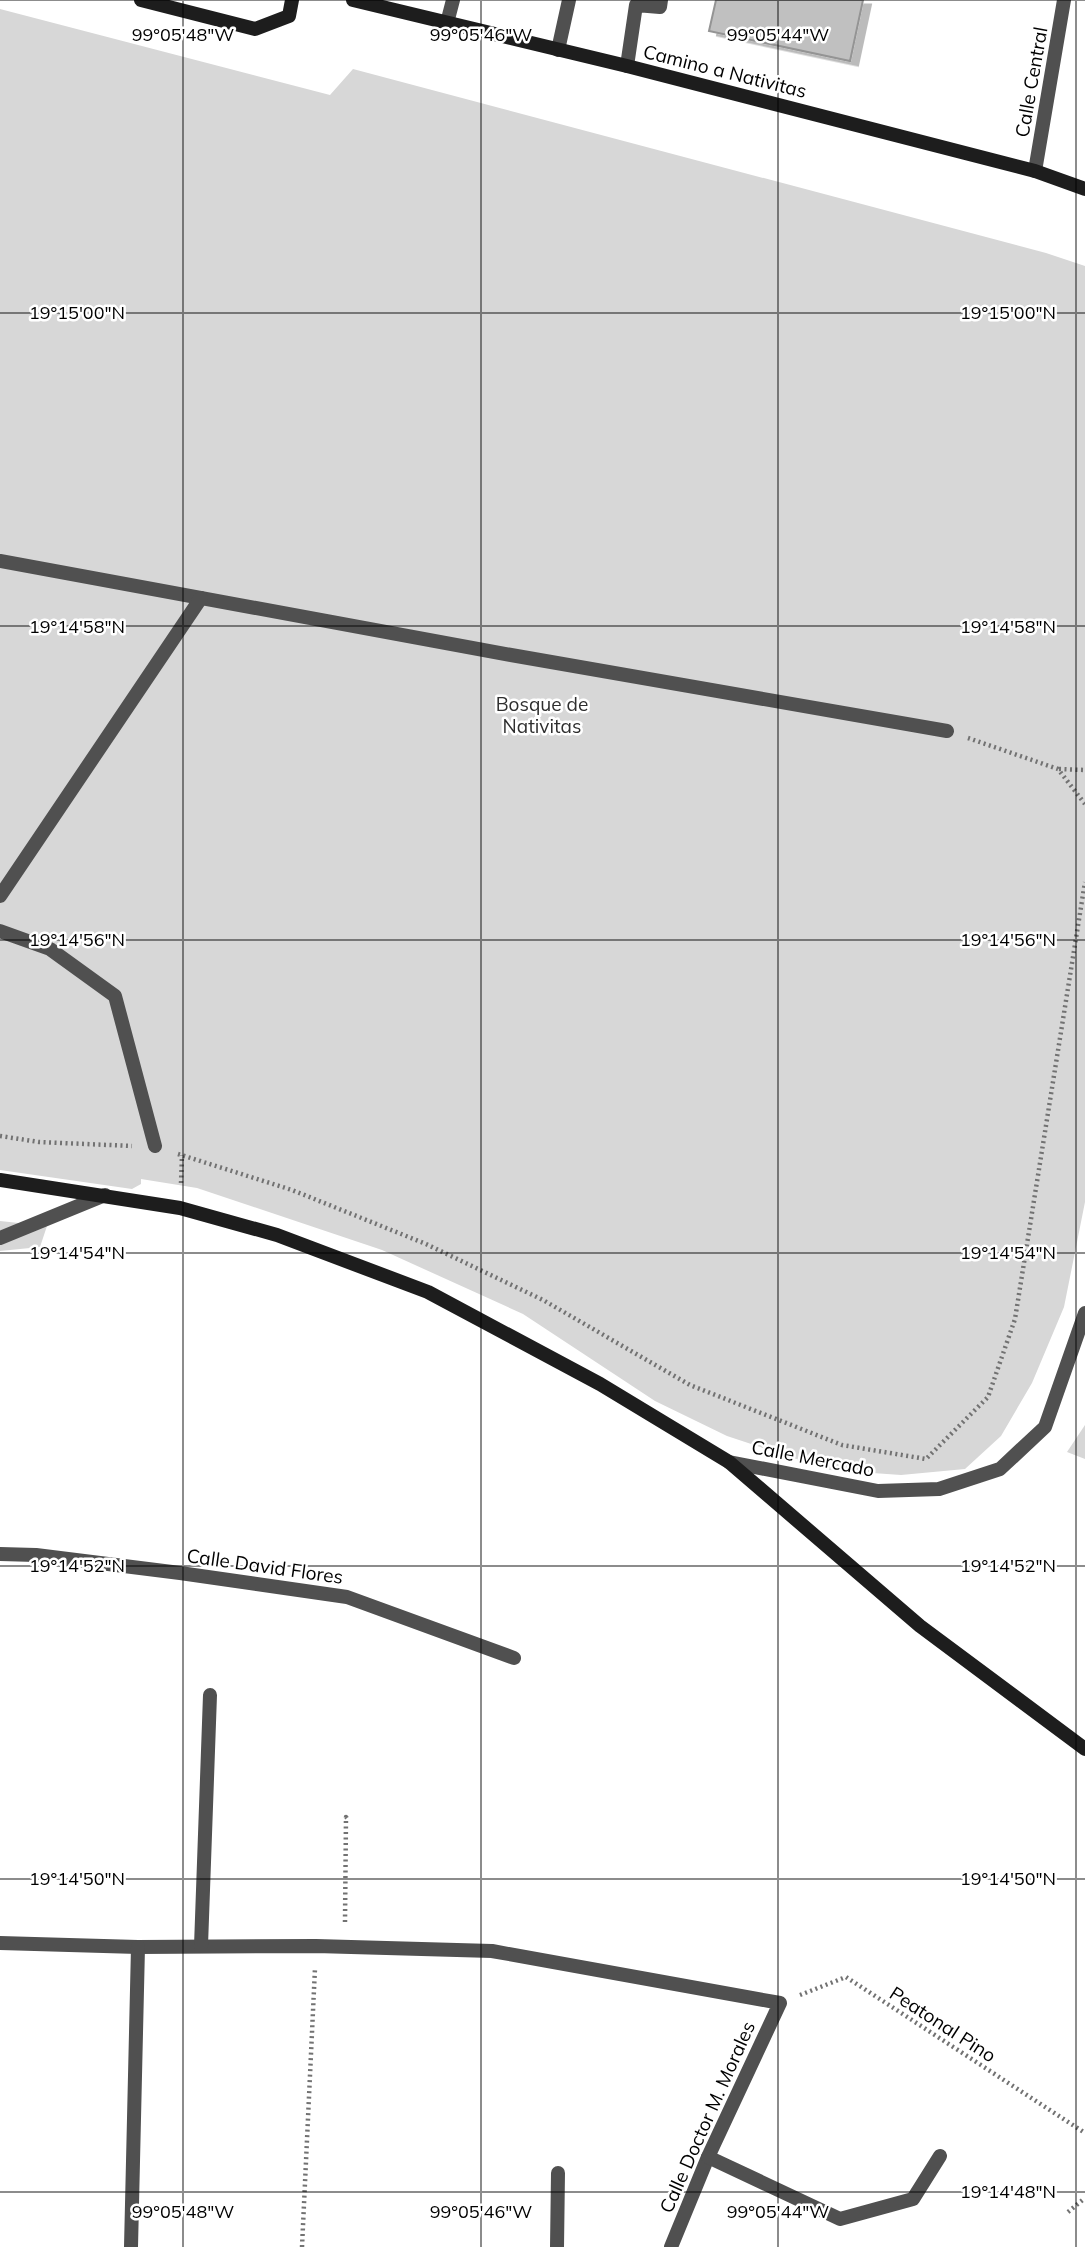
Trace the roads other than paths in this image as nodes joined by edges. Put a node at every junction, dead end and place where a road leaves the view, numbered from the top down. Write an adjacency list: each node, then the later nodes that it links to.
1 (141, 0): 2 (main road)
2 (292, 0)
3 (453, 0): 8 (street)
4 (569, 0): 9 (street)
5 (661, 0): 10 (street)
6 (1064, 0): 11 (street, Calle Central)
7 (361, 1): 8 (main road, Camino a Nativitas)
8 (447, 23): 9 (main road, Camino a Nativitas)
9 (558, 50): 10 (main road, Camino a Nativitas)
10 (627, 66): 11 (main road, Camino a Nativitas)
11 (1035, 171): 12 (main road, Camino a Nativitas)
12 (1085, 189)
13 (0, 561): 14 (street)
14 (201, 598): 15 (street); 16 (street)
15 (947, 731)
16 (0, 896)
17 (0, 930): 18 (street)
18 (155, 1146)
19 (0, 1180): 20 (main road)
20 (106, 1195): 21 (street); 23 (main road)
21 (0, 1238)
22 (1085, 1313): 23 (street, Calle Mercado)
23 (729, 1462): 27 (main road)
24 (0, 1554): 25 (street, Calle David Flores)
25 (514, 1658)
26 (210, 1695): 29 (street)
27 (1085, 1749)
28 (0, 1943): 30 (street)
29 (201, 1946): 30 (street); 32 (street, Calle Doctor M. Morales)
30 (138, 1947): 34 (street)
31 (940, 2156): 32 (street)
32 (708, 2157): 36 (street, Calle Doctor M. Morales)
33 (558, 2173): 35 (street)
34 (131, 2247)
35 (557, 2247)
36 (671, 2247)

